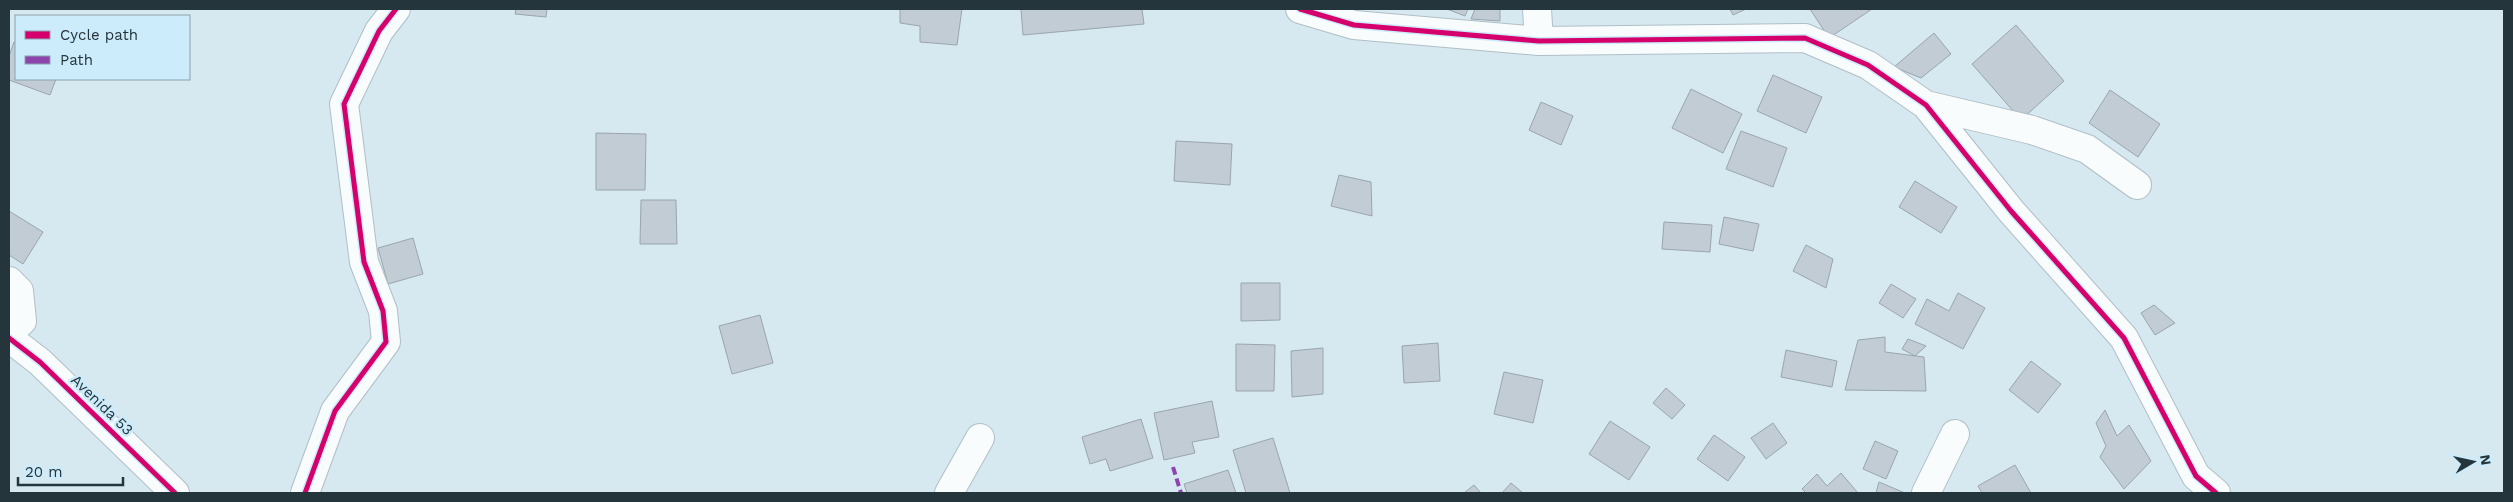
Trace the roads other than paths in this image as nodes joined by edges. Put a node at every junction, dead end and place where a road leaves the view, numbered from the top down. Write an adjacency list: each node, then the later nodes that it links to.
1 (396, 9): 12 (street)
2 (1300, 9): 4 (street)
3 (1538, 9): 4 (street)
4 (1539, 41): 5 (street)
5 (1926, 105): 6 (street); 15 (street)
6 (2137, 185)
7 (9, 281): 8 (street, Avenida 53)
8 (13, 330): 11 (street, Avenida 53)
9 (1955, 434): 14 (street)
10 (980, 438): 13 (street)
11 (175, 493)
12 (304, 493)
13 (949, 493)
14 (1926, 493)
15 (2216, 493)

